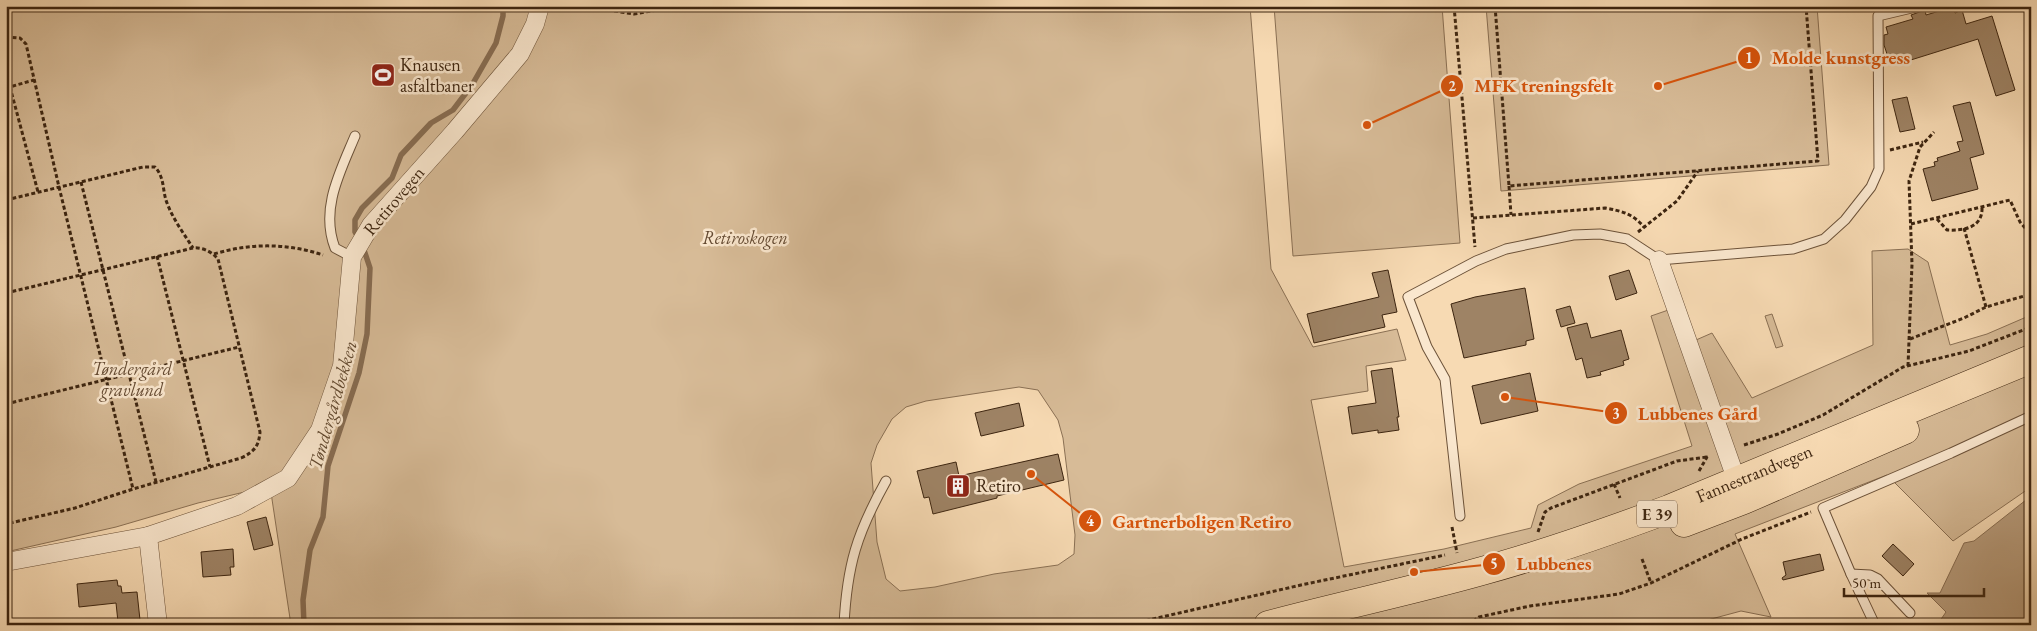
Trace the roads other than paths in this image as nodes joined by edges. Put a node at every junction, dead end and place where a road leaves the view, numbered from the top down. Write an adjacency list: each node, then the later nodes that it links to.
1 (540, 6): 4 (street, Retirovegen)
2 (1920, 6): 5 (lane)
3 (355, 136): 4 (lane)
4 (346, 254): 12 (street, Retirovegen)
5 (1659, 260): 10 (street); 11 (lane)
6 (2031, 359): 10 (highway, Fannestrandvegen / E 39)
7 (2031, 371): 10 (highway, Fannestrandvegen / E 39)
8 (2031, 416): 14 (lane)
9 (886, 481): 17 (lane)
10 (1740, 490): 18 (highway, Fannestrandvegen / E 39); 19 (highway, Fannestrandvegen / E 39)
11 (1460, 516)
12 (148, 536): 13 (street, Retirovegen); 16 (street)
13 (6, 562)
14 (1851, 574): 15 (lane); 20 (lane)
15 (1910, 613)
16 (158, 625)
17 (844, 625)
18 (1268, 625)
19 (1318, 625)
20 (1875, 625)

